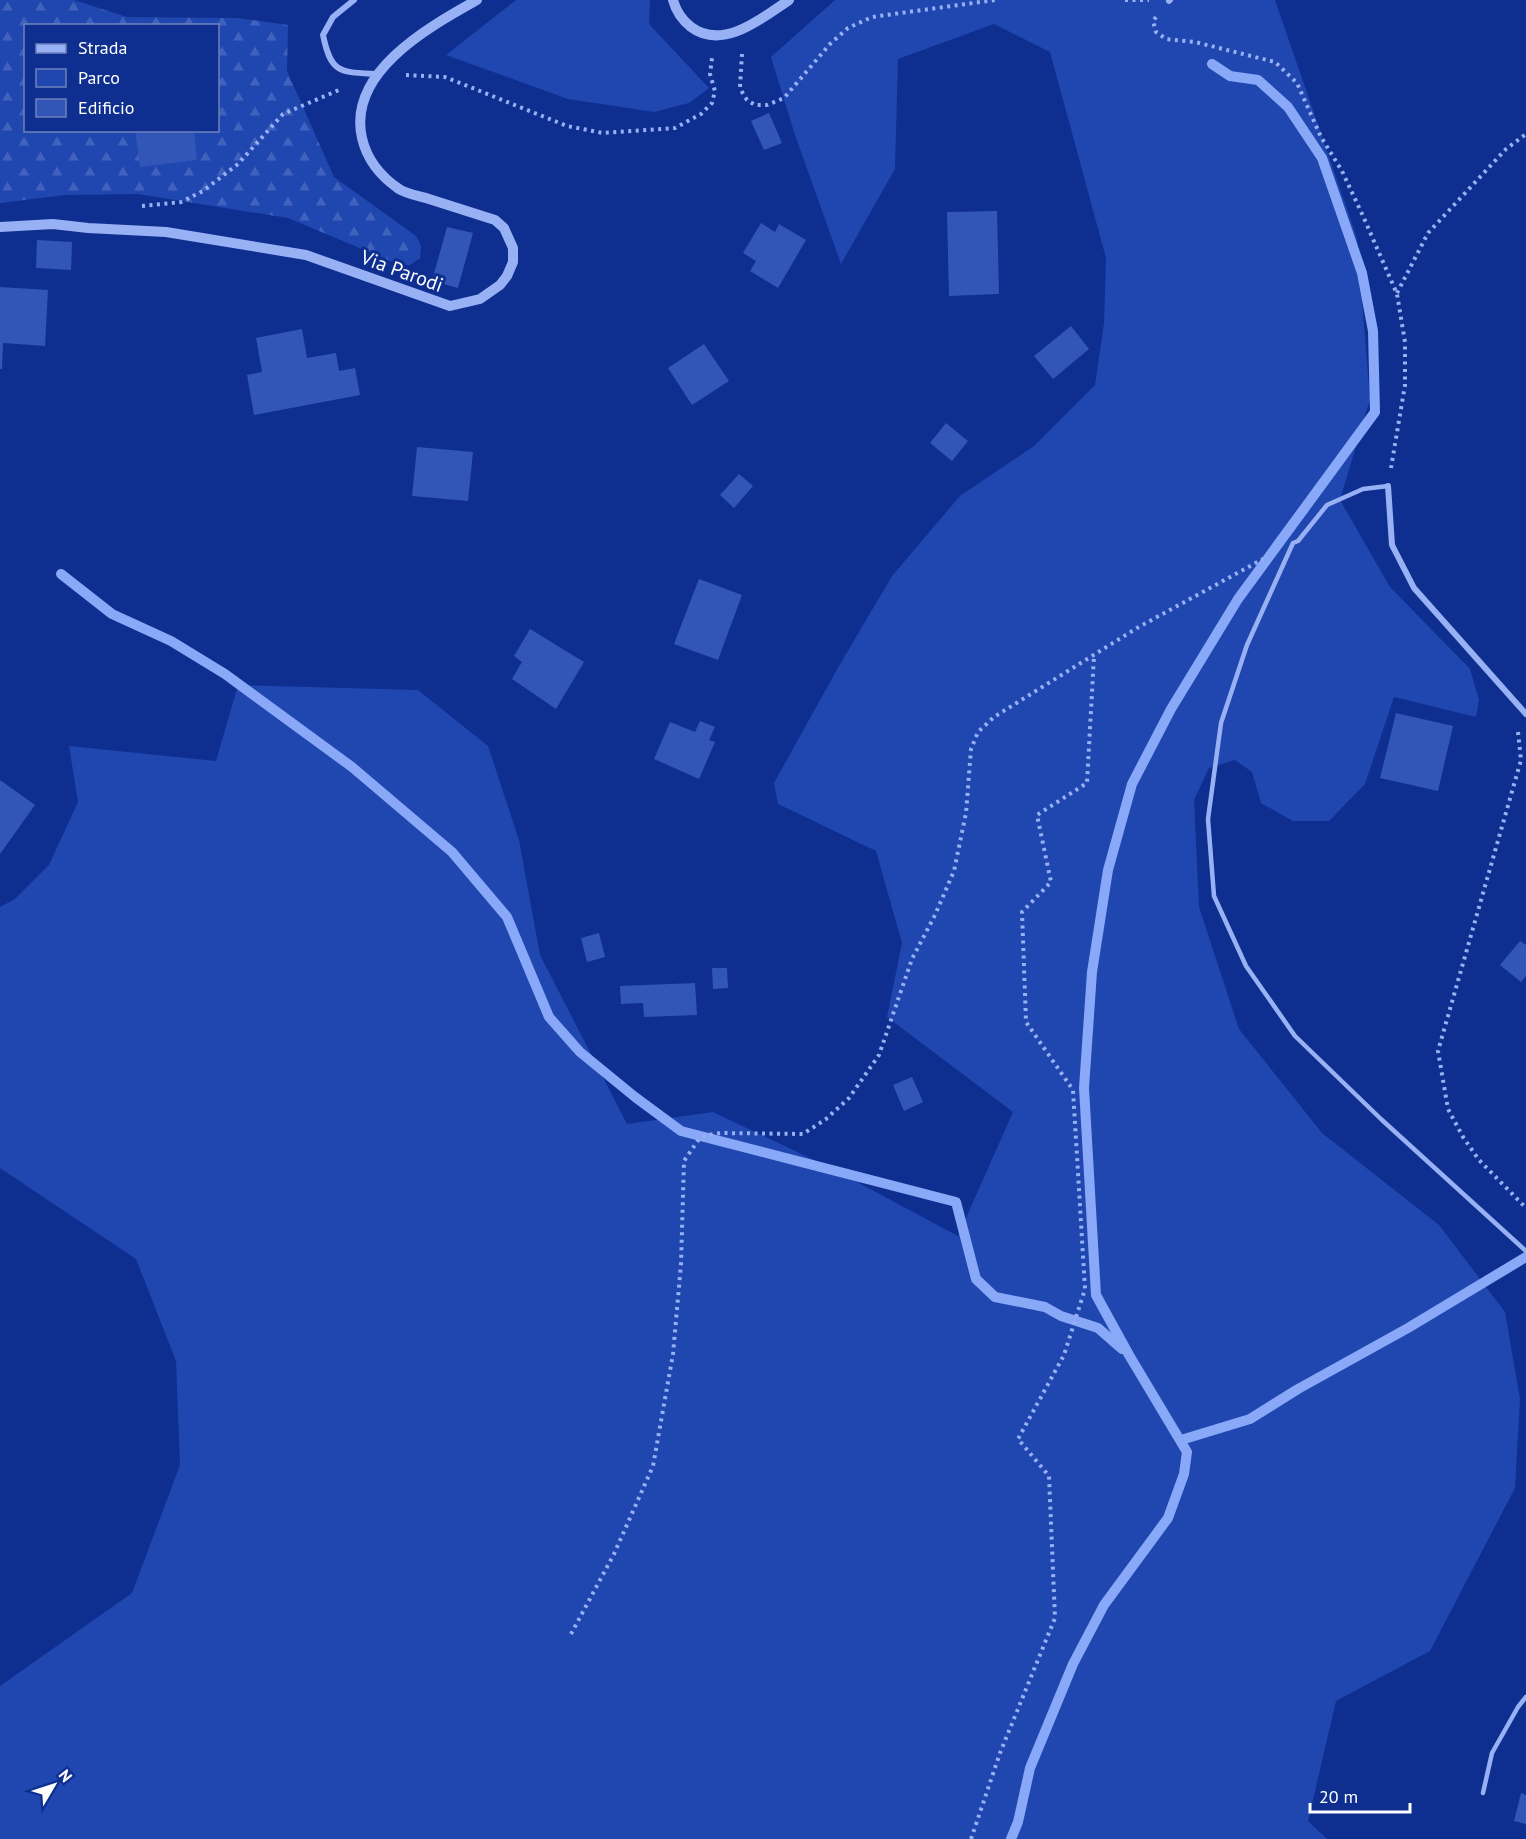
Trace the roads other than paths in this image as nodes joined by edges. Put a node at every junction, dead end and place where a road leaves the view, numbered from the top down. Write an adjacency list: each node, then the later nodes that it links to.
1 (354, 0): 5 (street)
2 (477, 0): 5 (street, Via Parodi)
3 (673, 0): 4 (street)
4 (789, 0)
5 (377, 74): 6 (street, Via Parodi)
6 (0, 227)
7 (1388, 486): 8 (street); 9 (lane)
8 (1526, 713)
9 (1526, 1251)
10 (1526, 1697): 11 (lane)
11 (1483, 1793)

